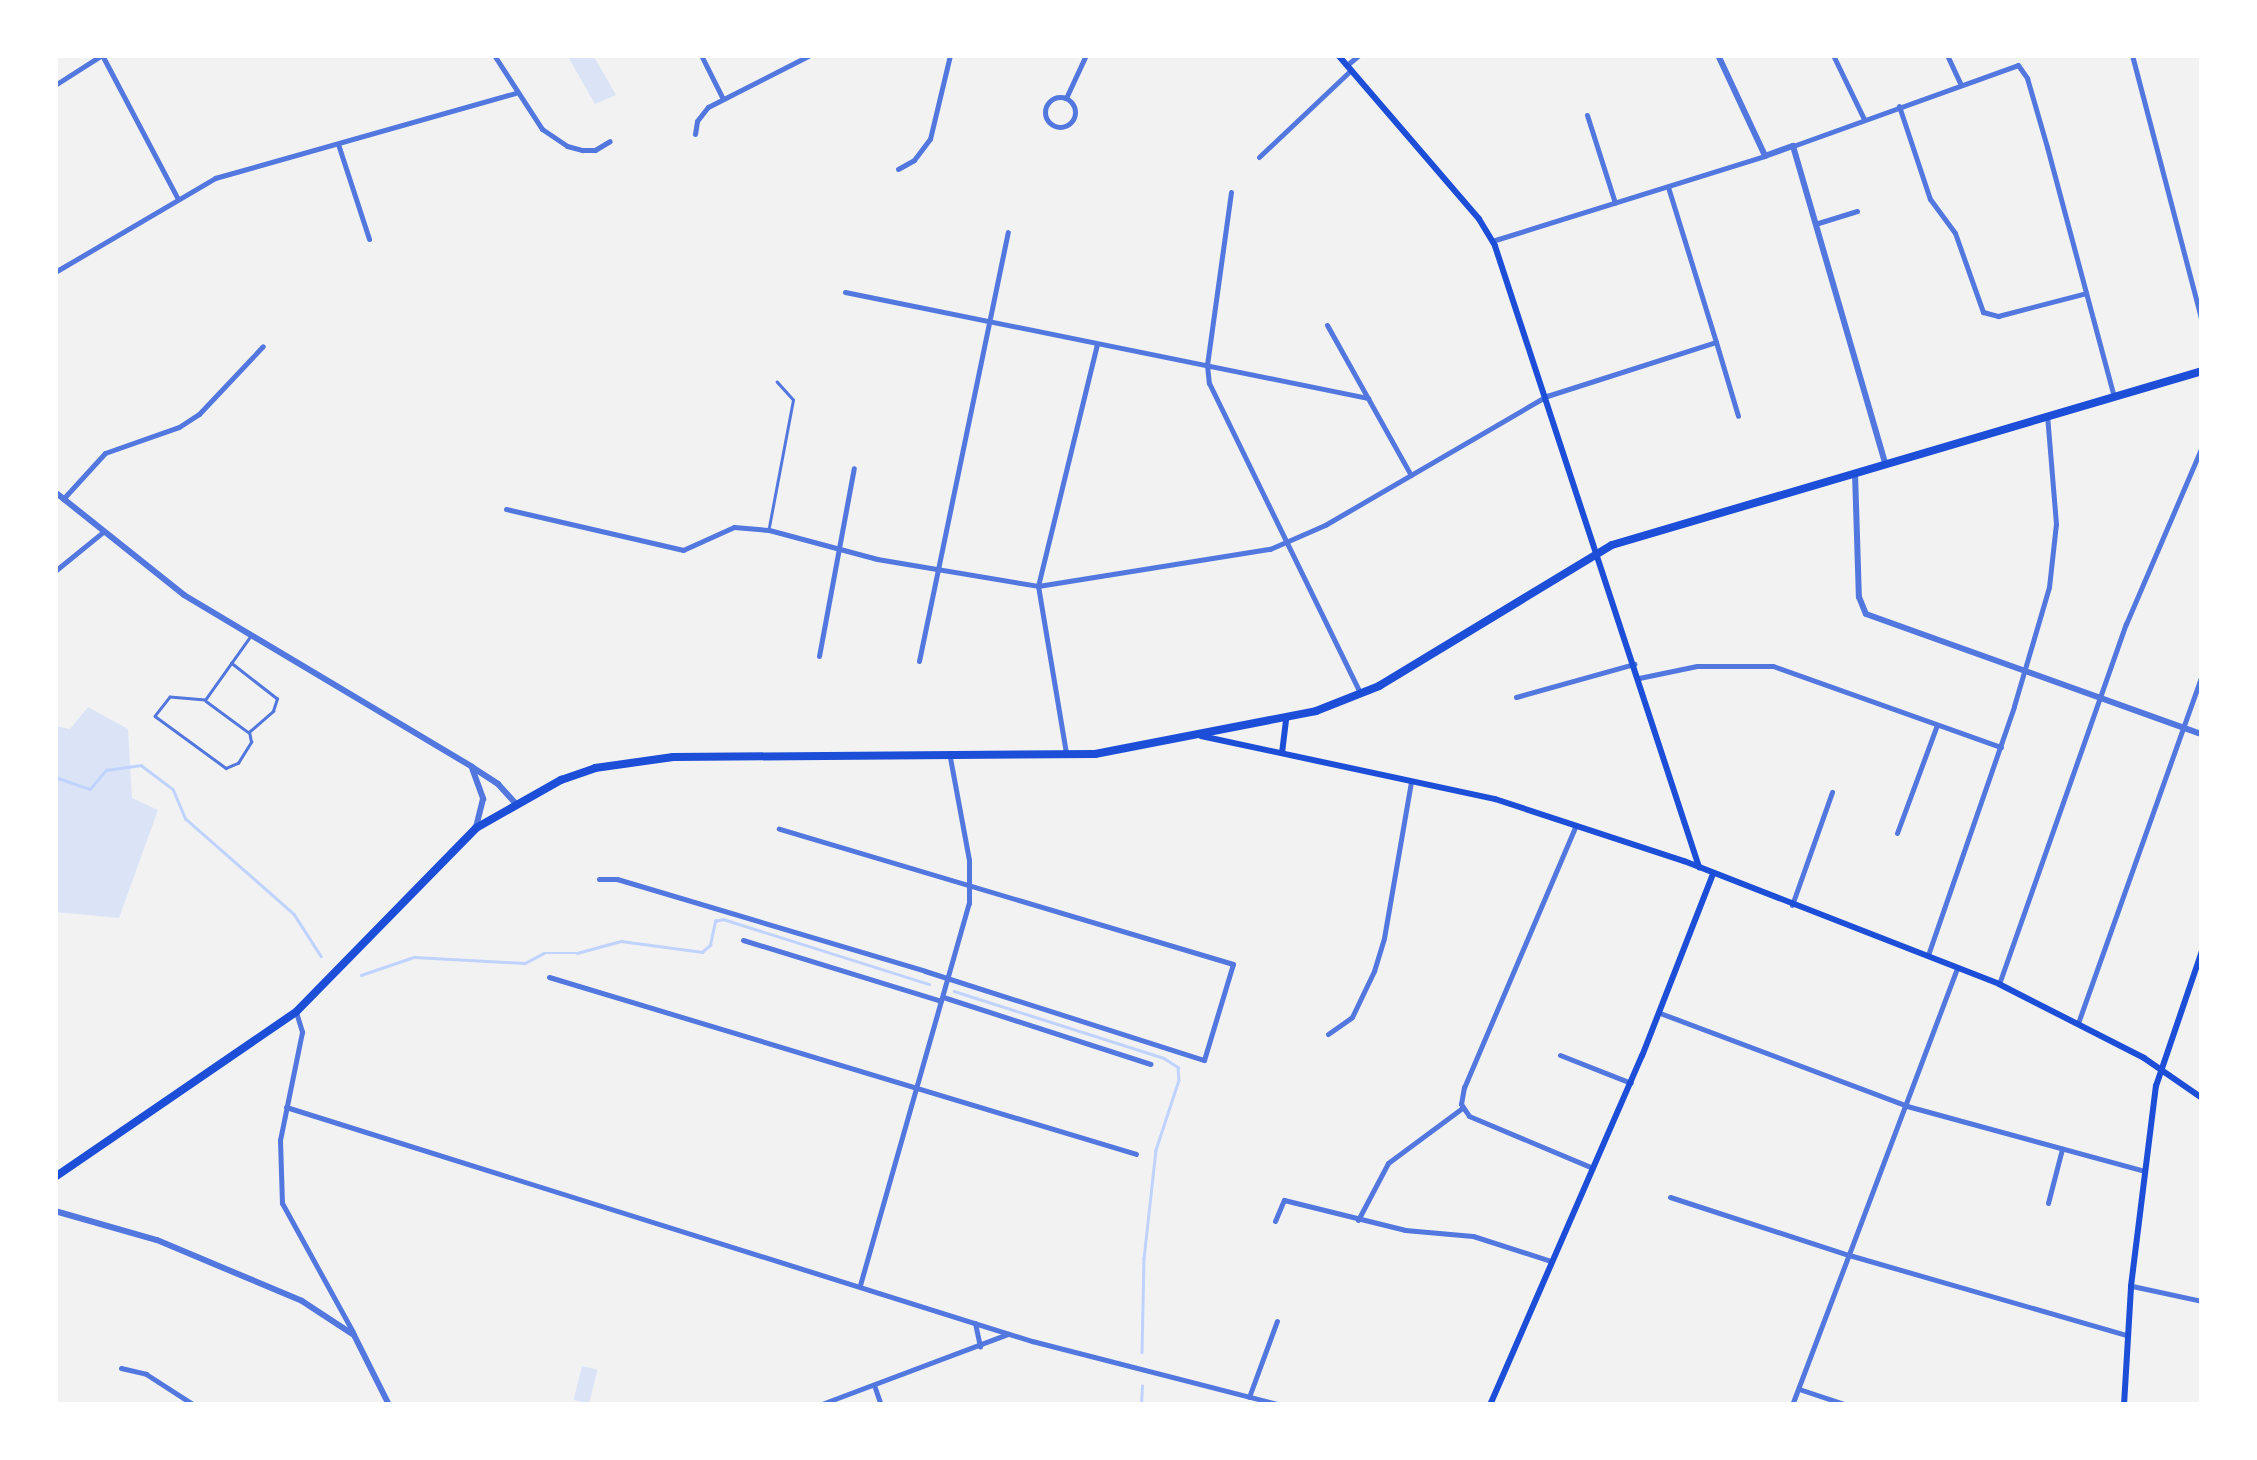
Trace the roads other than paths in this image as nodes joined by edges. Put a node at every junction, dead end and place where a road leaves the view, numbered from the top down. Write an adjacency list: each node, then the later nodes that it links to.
1 (102, 55): 15 (street); 31 (street)
2 (494, 55): 16 (street)
3 (702, 55): 18 (street)
4 (810, 55): 18 (street)
5 (950, 55): 28 (street)
6 (1086, 55): 17 (street)
7 (1338, 55): 13 (main road)
8 (1359, 55): 13 (street)
9 (1718, 55): 26 (street)
10 (1833, 55): 21 (street)
11 (1947, 55): 14 (street)
12 (2132, 55): 41 (street)
13 (1349, 68): 27 (street); 37 (main road)
14 (1960, 83): 19 (street); 40 (street)
15 (55, 84)
16 (516, 92): 23 (street); 24 (street)
17 (1066, 98): 17 (street)
18 (722, 100): 22 (street)
19 (1899, 106): 21 (street); 40 (street)
20 (1586, 115): 32 (street)
21 (1864, 119): 25 (street)
22 (694, 134)
23 (610, 142)
24 (338, 144): 31 (street); 36 (street)
25 (1793, 146): 26 (street); 34 (street)
26 (1765, 156): 29 (street)
27 (1258, 158)
28 (898, 169)
29 (1668, 186): 32 (street); 44 (street)
30 (1231, 192): 47 (street)
31 (178, 197): 38 (street)
32 (1614, 203): 37 (street)
33 (1857, 212): 34 (street)
34 (1815, 224): 56 (street)
35 (1008, 232): 42 (street)
36 (370, 239)
37 (1492, 241): 50 (main road)
38 (55, 272)
39 (845, 292): 42 (street)
40 (2086, 293): 52 (street)
41 (2202, 321)
42 (989, 322): 45 (street); 69 (street)
43 (1327, 325): 51 (street)
44 (1716, 342): 50 (street); 53 (street)
45 (1098, 343): 47 (street); 70 (street)
46 (263, 346): 61 (street)
47 (1208, 365): 51 (street); 65 (street)
48 (2202, 370): 52 (main road)
49 (777, 382): 63 (lane)
50 (1547, 396): 59 (street); 67 (main road)
51 (1368, 398): 59 (street)
52 (2114, 398): 54 (main road)
53 (1738, 416)
54 (2047, 416): 56 (main road); 76 (street)
55 (2202, 447): 80 (street)
56 (1884, 464): 58 (main road)
57 (854, 468): 66 (street)
58 (1855, 473): 67 (main road); 76 (street)
59 (1411, 475): 65 (street)
60 (55, 492): 61 (street)
61 (63, 499): 64 (street)
62 (506, 509): 63 (street)
63 (769, 530): 66 (street)
64 (103, 532): 68 (street); 71 (street)
65 (1288, 542): 70 (street); 79 (street)
66 (842, 550): 69 (street); 72 (street)
67 (1598, 552): 75 (main road); 79 (main road)
68 (55, 571)
69 (938, 571): 70 (street); 73 (street)
70 (1038, 586): 91 (street)
71 (250, 637): 74 (lane); 93 (street)
72 (819, 656)
73 (919, 661)
74 (230, 664): 82 (lane); 86 (lane)
75 (1634, 664): 78 (main road); 81 (street)
76 (2025, 669): 80 (street); 89 (street)
77 (2202, 675): 85 (street)
78 (1640, 678): 84 (street); 101 (main road)
79 (1360, 694): 83 (main road)
80 (2100, 696): 85 (street); 113 (street)
81 (1516, 698)
82 (205, 700): 86 (lane); 86 (lane)
83 (1286, 718): 88 (main road); 90 (main road)
84 (1938, 726): 89 (street); 100 (street)
85 (2183, 727): 87 (street); 117 (street)
86 (249, 732)
87 (2202, 734)
88 (1201, 736): 90 (main road); 91 (main road)
89 (2000, 747): 108 (street)
90 (1282, 753): 94 (main road)
91 (1066, 756): 92 (main road)
92 (950, 757): 96 (main road); 104 (street)
93 (472, 767): 96 (street); 98 (street)
94 (1411, 781): 97 (main road); 118 (street)
95 (1832, 792): 105 (street)
96 (514, 803): 98 (main road)
97 (1576, 823): 101 (main road); 127 (street)
98 (476, 828): 115 (main road)
99 (779, 829): 104 (street)
100 (1897, 833)
101 (1700, 868): 102 (main road)
102 (1713, 874): 105 (main road); 116 (main road)
103 (599, 879): 112 (street)
104 (971, 884): 112 (street); 112 (street)
105 (1792, 905): 108 (main road)
106 (743, 940): 114 (street)
107 (2202, 950): 110 (main road)
108 (1928, 956): 109 (main road)
109 (1958, 966): 113 (main road); 126 (street)
110 (2199, 969): 121 (main road)
111 (550, 977): 123 (street)
112 (948, 978): 114 (street)
113 (1999, 984): 117 (main road)
114 (942, 999): 120 (street); 123 (street)
115 (296, 1012): 125 (street); 132 (main road)
116 (1660, 1012): 122 (main road); 126 (street)
117 (2078, 1023): 121 (main road)
118 (1328, 1034)
119 (1560, 1055): 122 (street)
120 (1150, 1064)
121 (2160, 1070): 124 (main road); 131 (main road)
122 (1630, 1082): 130 (main road)
123 (913, 1088): 129 (street); 140 (street)
124 (2202, 1098)
125 (286, 1106): 140 (street); 146 (street)
126 (1907, 1106): 128 (street); 138 (street)
127 (1463, 1108): 130 (street); 137 (street)
128 (2062, 1150): 131 (street); 134 (street)
129 (1136, 1154)
130 (1593, 1168): 139 (main road)
131 (2144, 1171): 141 (main road)
132 (55, 1178)
133 (1670, 1198): 138 (street)
134 (2048, 1204)
135 (55, 1211): 146 (street)
136 (1276, 1220): 137 (street)
137 (1358, 1220): 139 (street)
138 (1850, 1256): 147 (street); 151 (street)
139 (1551, 1261): 158 (main road)
140 (860, 1285): 144 (street)
141 (2130, 1286): 142 (street); 147 (main road)
142 (2202, 1302)
143 (1277, 1320): 152 (street)
144 (975, 1323): 145 (street); 148 (street)
145 (1009, 1334): 148 (street); 152 (street)
146 (354, 1335): 154 (street)
147 (2126, 1335): 161 (main road)
148 (980, 1346): 150 (street)
149 (120, 1368): 153 (street)
150 (874, 1385): 155 (street); 156 (street)
151 (1799, 1388): 159 (street); 160 (street)
152 (1249, 1397): 157 (street)
153 (194, 1405)
154 (388, 1405)
155 (818, 1405)
156 (881, 1405)
157 (1281, 1405)
158 (1490, 1405)
159 (1792, 1405)
160 (1847, 1405)
161 (2124, 1405)

